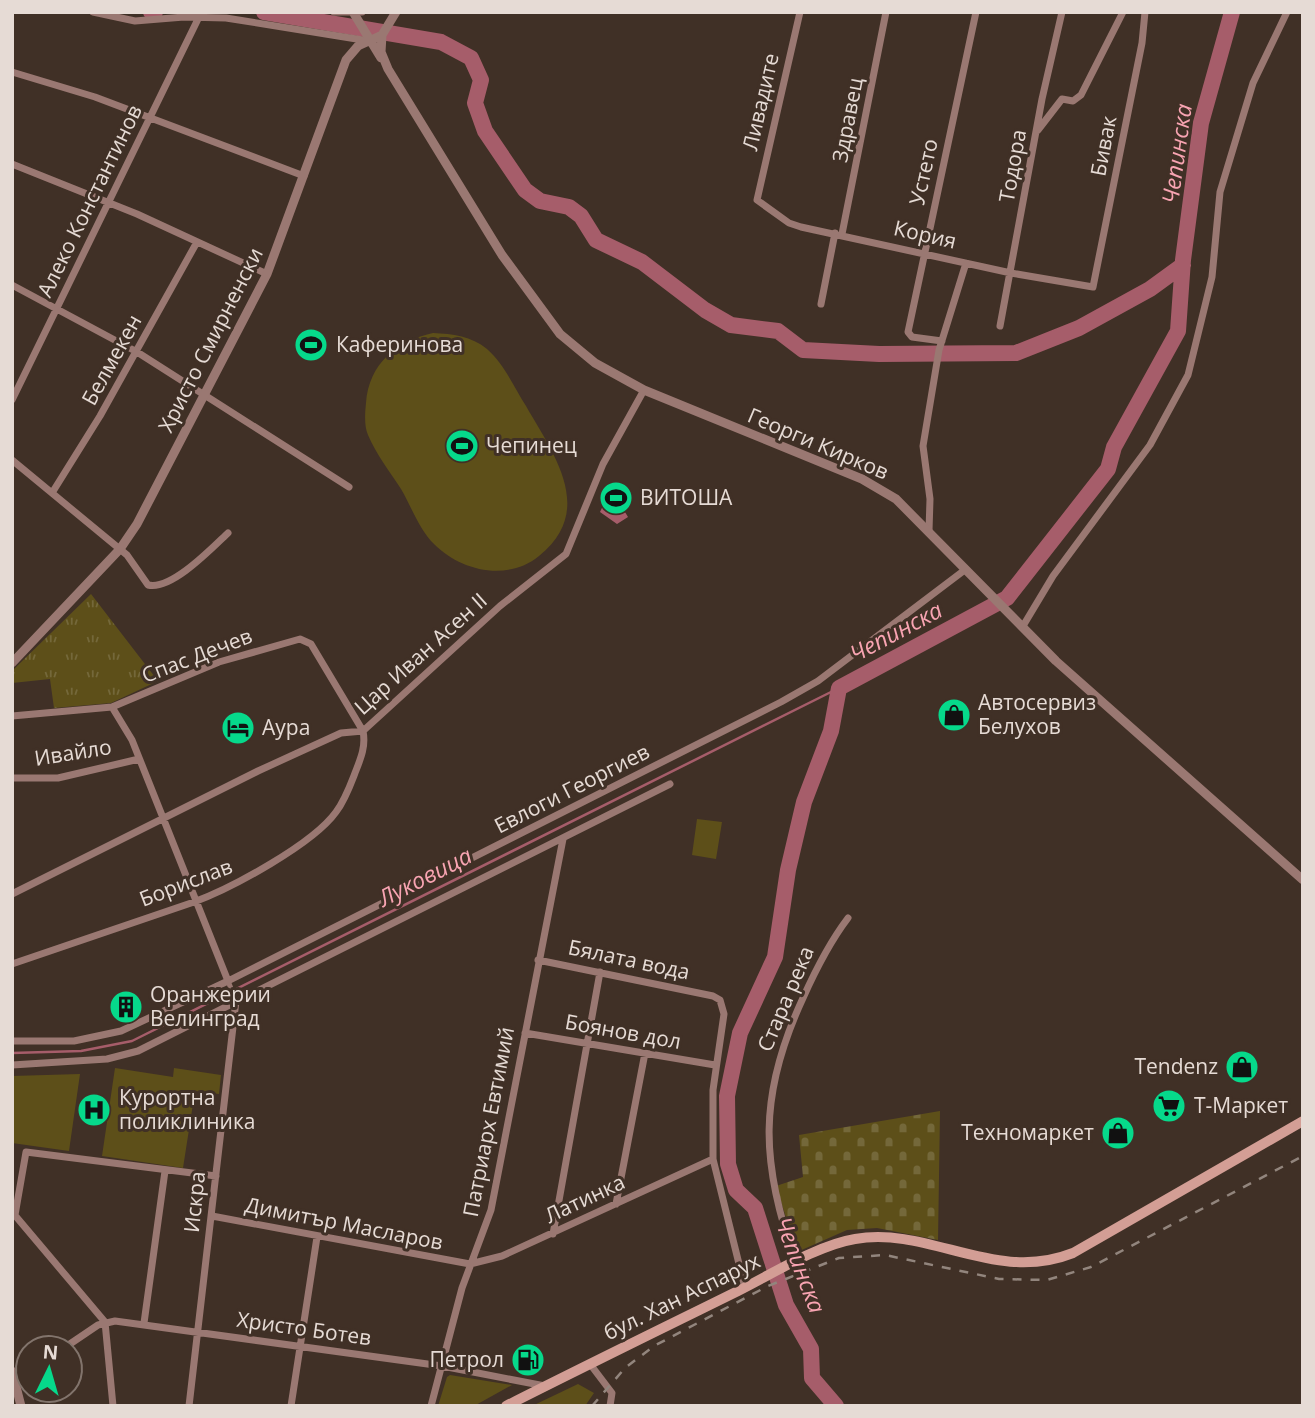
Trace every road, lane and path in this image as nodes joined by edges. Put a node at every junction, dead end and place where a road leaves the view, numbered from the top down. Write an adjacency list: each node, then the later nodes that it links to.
1 (93, 12): 12 (street)
2 (334, 12): 11 (street)
3 (396, 12): 13 (street)
4 (800, 12): 21 (street, Ливадите)
5 (886, 12): 23 (street, Здравец)
6 (976, 12): 25 (street, Устето)
7 (1062, 12): 18 (street, Тодора)
8 (1123, 12): 18 (street)
9 (1145, 12): 30 (street, Бивак)
10 (1287, 12): 46 (street)
11 (356, 15): 14 (street, Георги Кирков)
12 (199, 17): 14 (street); 17 (street, Алеко Константинов)
13 (382, 35): 14 (street, Христо Смирненски); 15 (street, Георги Кирков)
14 (368, 38): 15 (street, Георги Кирков); 20 (street, Христо Смирненски)
15 (383, 60): 36 (street, Георги Кирков)
16 (12, 72): 17 (street)
17 (150, 119): 20 (street); 22 (street, Алеко Константинов)
18 (1037, 130): 27 (street, Тодора)
19 (12, 164): 22 (street)
20 (304, 176): 28 (street, Христо Смирненски)
21 (757, 200): 23 (street, Кория)
22 (108, 203): 24 (street); 32 (street, Алеко Константинов)
23 (839, 233): 25 (street, Кория); 31 (street, Здравец)
24 (197, 242): 28 (street); 35 (street, Белмекен)
25 (925, 253): 26 (street, Кория); 34 (street, Устето)
26 (966, 263): 27 (street, Кория); 34 (street)
27 (1011, 273): 30 (street, Кория); 33 (street, Тодора)
28 (267, 274): 37 (street, Христо Смирненски)
29 (12, 285): 32 (street)
30 (1093, 287)
31 (821, 304)
32 (58, 307): 35 (street); 38 (street, Алеко Константинов)
33 (1000, 326)
34 (942, 341): 42 (street)
35 (136, 352): 37 (street); 41 (street, Белмекен)
36 (643, 390): 42 (street, Георги Кирков); 50 (street, Цар Иван Асен II)
37 (203, 395): 40 (street); 44 (street, Христо Смирненски)
38 (12, 400)
39 (12, 460): 41 (street)
40 (349, 487)
41 (52, 493): 44 (street)
42 (929, 531): 45 (street, Георги Кирков)
43 (228, 533): 44 (street)
44 (120, 549): 47 (street, Христо Смирненски)
45 (966, 569): 46 (street, Георги Кирков); 63 (street, Евлоги Георгиев)
46 (1021, 624): 56 (street, Георги Кирков)
47 (12, 663)
48 (112, 707): 49 (street, Спас Дечев); 50 (street, Спас Дечев); 51 (street)
49 (12, 716)
50 (363, 731): 54 (street, Цар Иван Асен II); 58 (street, Борислав)
51 (139, 759): 52 (street, Ивайло); 54 (street)
52 (12, 778)
53 (670, 783): 55 (street, Евлоги Георгиев)
54 (162, 820): 57 (street, Цар Иван Асен II); 58 (street)
55 (563, 839): 60 (street, Патриарх Евтимий); 64 (street, Евлоги Георгиев)
56 (1303, 880)
57 (12, 894)
58 (194, 902): 61 (street, Борислав); 63 (street)
59 (848, 918): 81 (street, Стара река)
60 (538, 960): 62 (street, Бялата вода); 65 (street, Патриарх Евтимий)
61 (12, 964)
62 (600, 972): 67 (street); 70 (street, Бялата вода)
63 (228, 981): 64 (street); 66 (street, Евлоги Георгиев)
64 (236, 1001): 69 (street, Евлоги Георгиев); 74 (street, Искра)
65 (525, 1033): 67 (street, Боянов дол); 80 (street, Патриарх Евтимий)
66 (12, 1041)
67 (587, 1043): 68 (street, Боянов дол); 78 (street)
68 (645, 1053): 70 (street, Боянов дол); 75 (street)
69 (12, 1065)
70 (715, 1065): 72 (street)
71 (1303, 1121): 81 (main road, бул. Хан Аспарух)
72 (713, 1159): 75 (street, Латинка); 82 (street)
73 (164, 1171): 74 (street); 76 (street); 84 (street)
74 (216, 1176): 77 (street, Искра)
75 (616, 1204): 78 (street, Латинка)
76 (14, 1214): 83 (street)
77 (212, 1216): 79 (street, Димитър Масларов); 85 (street, Искра)
78 (553, 1234): 80 (street, Латинка)
79 (317, 1237): 80 (street, Димитър Масларов); 87 (street)
80 (470, 1264): 89 (street, Патриарх Евтимий)
81 (791, 1265): 82 (main road, бул. Хан Аспарух)
82 (745, 1287): 88 (main road, бул. Хан Аспарух)
83 (105, 1322): 84 (street, Христо Ботев); 86 (street); 91 (street)
84 (144, 1323): 85 (street, Христо Ботев)
85 (199, 1331): 87 (street, Христо Ботев); 92 (street, Искра)
86 (84, 1335)
87 (301, 1346): 89 (street, Христо Ботев); 93 (street)
88 (590, 1364): 90 (main road, бул. Хан Аспарух); 96 (street)
89 (442, 1366): 90 (street, Христо Ботев); 94 (street, Патриарх Евтимий)
90 (546, 1386): 95 (main road, бул. Хан Аспарух)
91 (113, 1406)
92 (189, 1406)
93 (291, 1406)
94 (431, 1406)
95 (506, 1406)
96 (610, 1406)

